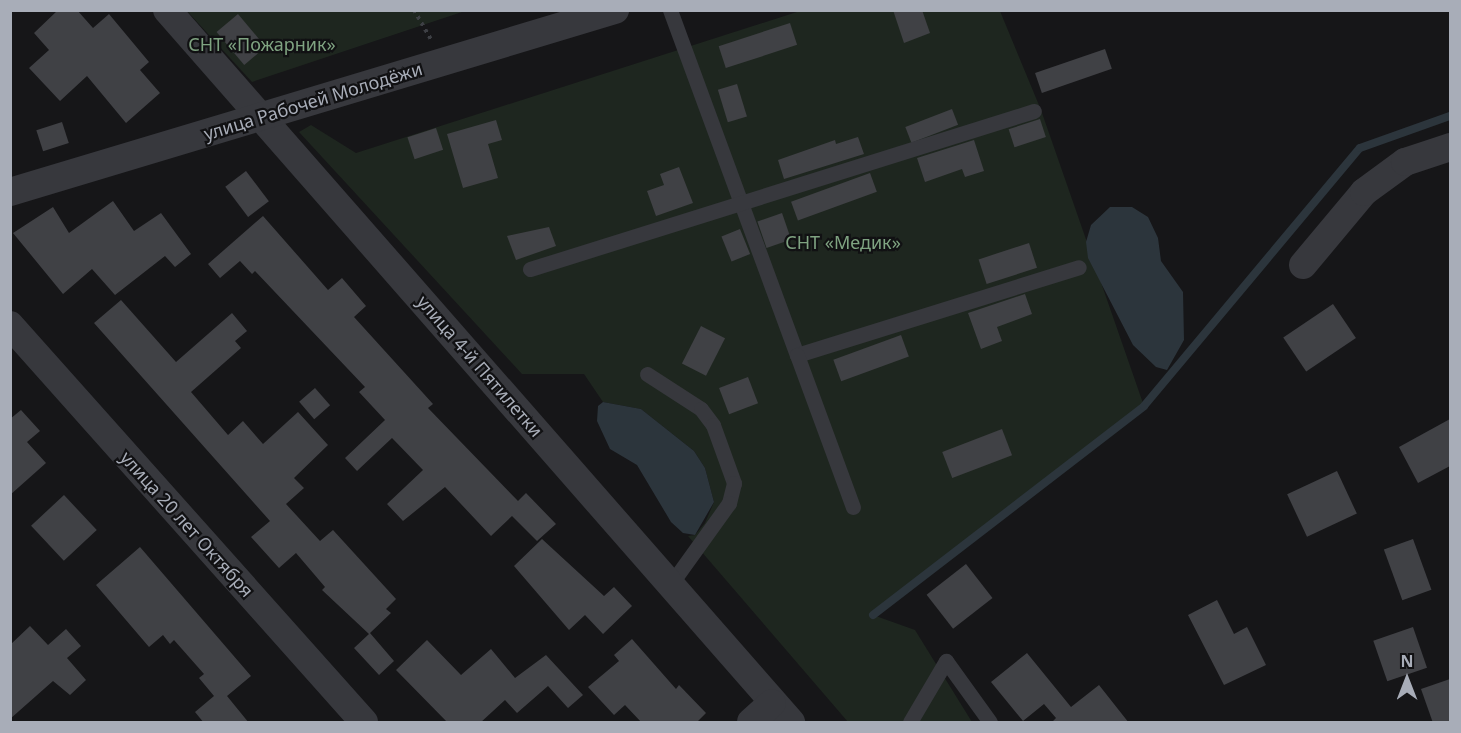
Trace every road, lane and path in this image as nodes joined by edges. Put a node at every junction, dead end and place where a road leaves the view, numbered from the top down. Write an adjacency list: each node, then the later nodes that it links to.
1 (167, 10): 7 (street, улица 4-й Пятилетки)
2 (414, 10): 5 (path)
3 (615, 10): 5 (street, улица Рабочей Молодёжи)
4 (670, 10): 10 (lane)
5 (440, 62): 7 (street, улица Рабочей Молодёжи)
6 (1034, 111): 10 (lane)
7 (263, 116): 9 (street, улица Рабочей Молодёжи); 18 (street, улица 4-й Пятилетки)
8 (1450, 147): 11 (street)
9 (10, 192)
10 (740, 203): 13 (lane); 15 (lane)
11 (1303, 265)
12 (1079, 267): 15 (lane)
13 (530, 269)
14 (10, 325): 20 (street, улица 20 лет Октября)
15 (797, 356): 17 (lane)
16 (647, 375): 18 (lane)
17 (853, 507)
18 (670, 585): 19 (street, улица 4-й Пятилетки)
19 (782, 713): 21 (street)
20 (364, 723)
21 (752, 723)
22 (910, 723): 23 (lane)
23 (990, 723)

